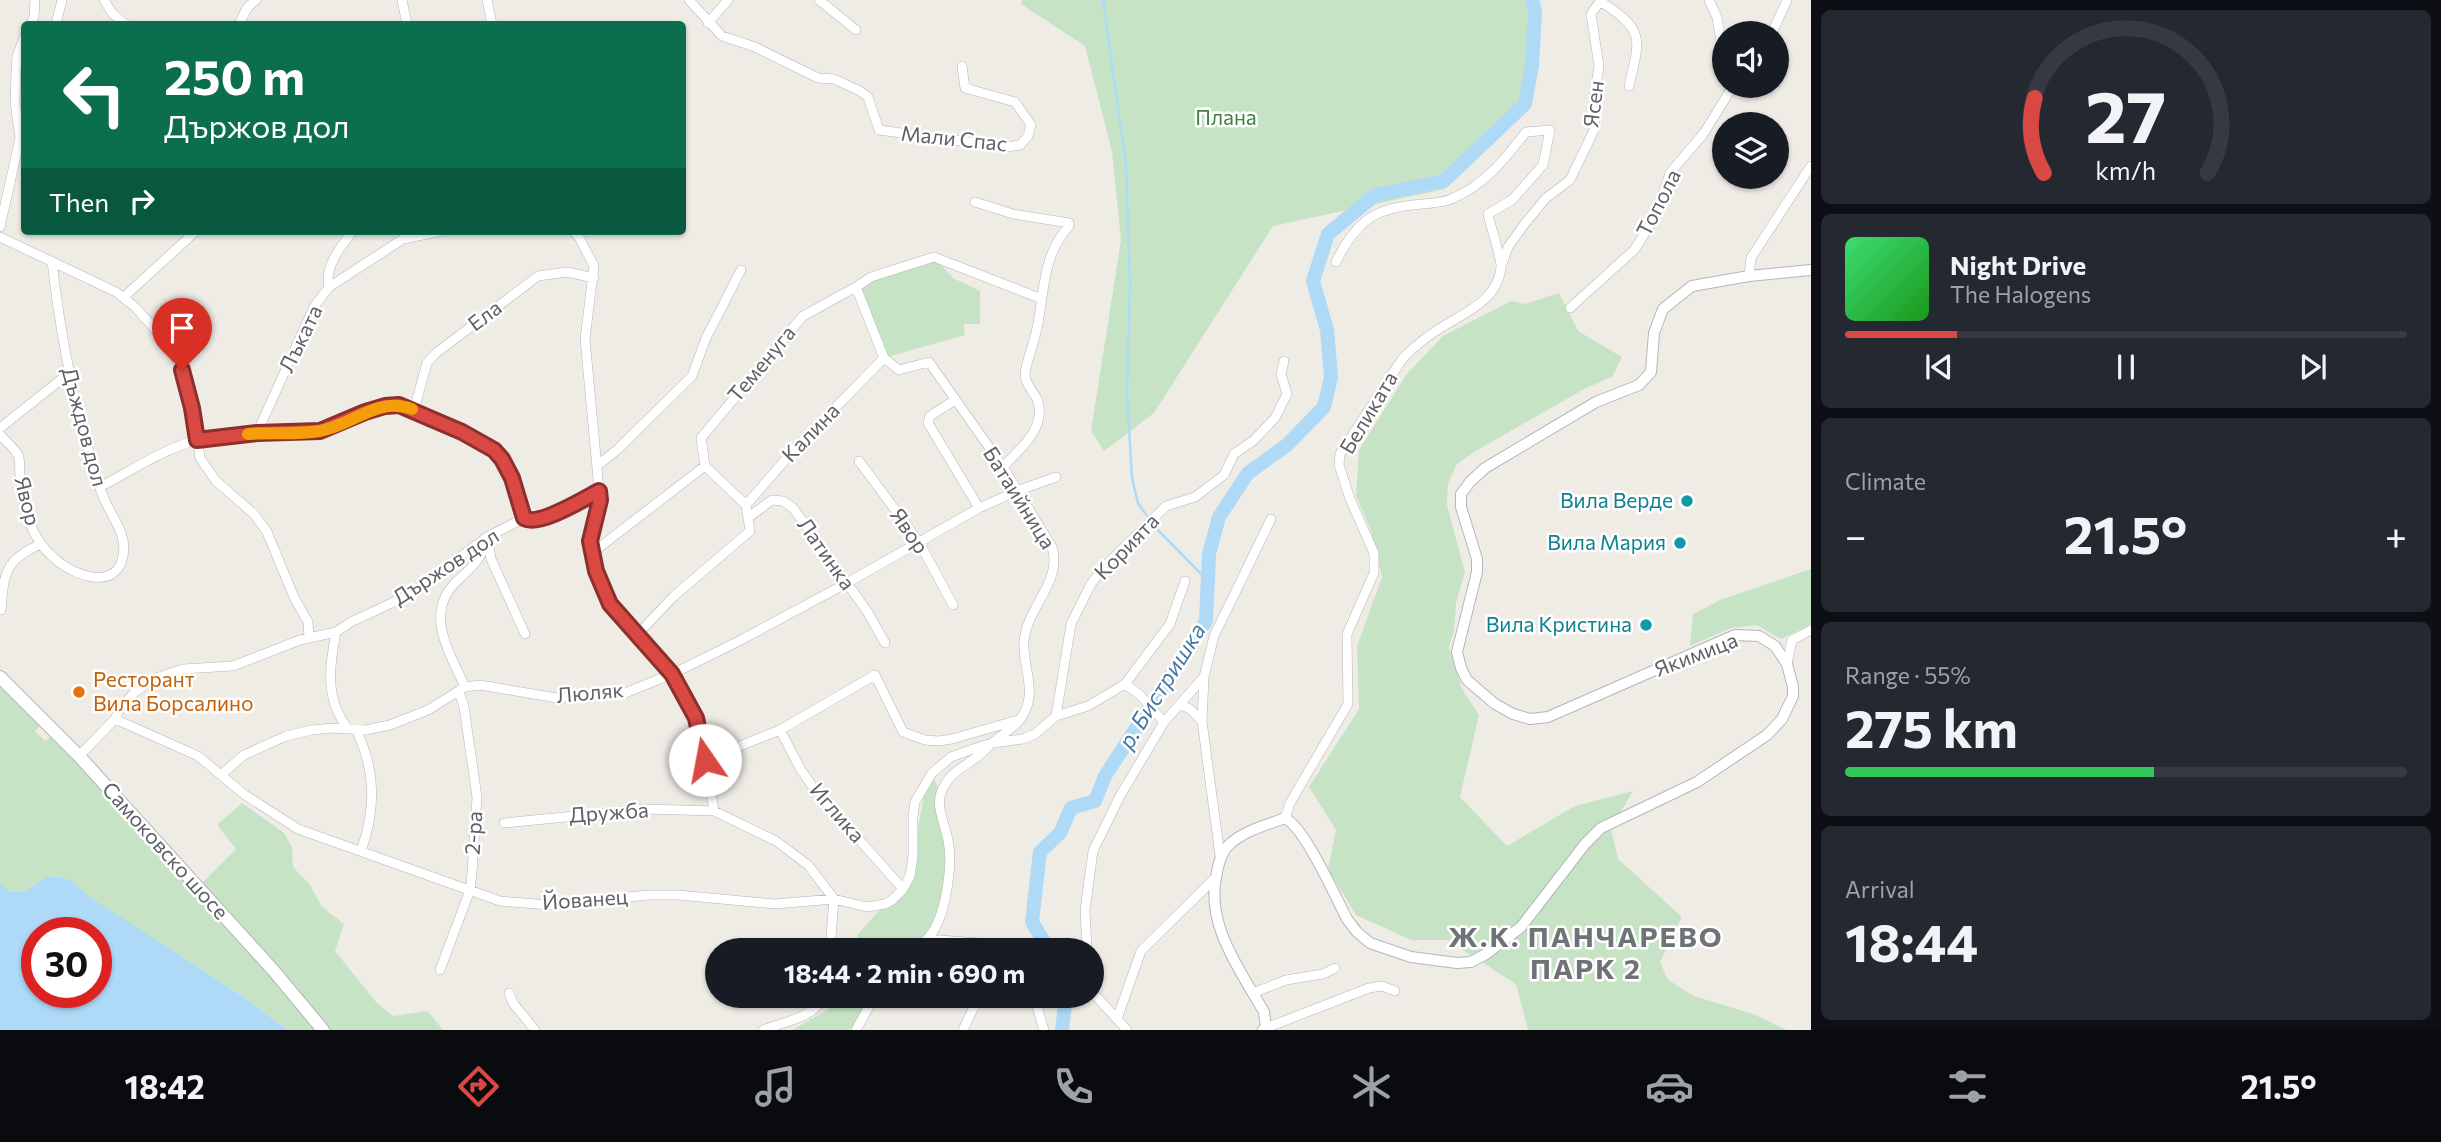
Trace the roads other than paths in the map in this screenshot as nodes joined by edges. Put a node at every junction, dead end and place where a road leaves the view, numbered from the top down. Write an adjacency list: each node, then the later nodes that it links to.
1 (35, 0): 13 (street)
2 (62, 0): 14 (street)
3 (104, 0): 15 (street)
4 (256, 0): 16 (street)
5 (402, 0): 17 (street)
6 (487, 0): 18 (street)
7 (689, 0): 21 (street, Мали Спас)
8 (728, 0): 21 (street)
9 (819, 0): 22 (street)
10 (1709, 0): 19 (street)
11 (1787, 0): 20 (street)
12 (1601, 1): 25 (street); 38 (street, Ясен)
13 (32, 21)
14 (57, 21)
15 (121, 21)
16 (240, 21)
17 (406, 21)
18 (491, 21)
19 (1718, 21)
20 (1777, 21)
21 (708, 23): 24 (street, Мали Спас)
22 (856, 30)
23 (21, 47): 27 (street)
24 (962, 66)
25 (1629, 86)
26 (1724, 98): 47 (street, Топола)
27 (20, 127): 30 (street)
28 (1811, 166): 41 (street)
29 (975, 202): 46 (street)
30 (0, 227)
31 (192, 235): 45 (street)
32 (350, 235): 43 (street)
33 (422, 235): 43 (street, Лъката)
34 (577, 235): 42 (street)
35 (0, 237): 36 (street)
36 (52, 261): 45 (street); 50 (street, Дъждов дол)
37 (1336, 262): 38 (street)
38 (1502, 264): 104 (street, Беликата)
39 (741, 270): 58 (street)
40 (1811, 270): 41 (street)
41 (1749, 276): 85 (street, Якимица)
42 (594, 278): 52 (street, Ела); 58 (street)
43 (329, 287): 54 (street, Лъката)
44 (856, 287): 46 (street, Теменуга); 48 (street); 59 (street, Теменуга)
45 (124, 297): 56 (street)
46 (1042, 299): 60 (street)
47 (1570, 307)
48 (884, 358): 51 (street, Батаийница); 65 (street, Калина)
49 (1284, 361): 92 (street, Корията)
50 (68, 374): 53 (street); 62 (street, Дъждов дол)
51 (955, 400): 60 (street, Батаийница); 66 (street)
52 (414, 410): 54 (street); 68 (street)
53 (0, 428)
54 (257, 433): 56 (street)
55 (0, 436): 72 (street, Явор)
56 (197, 440): 62 (street); 83 (street)
57 (859, 461): 71 (street, Явор)
58 (597, 466): 63 (street)
59 (705, 466): 65 (street); 73 (street)
60 (1003, 467): 64 (street, Батаийница)
61 (1056, 477): 64 (street, Люляк)
62 (100, 487): 74 (street, Дъждов дол)
63 (599, 491): 68 (street, Държов дол); 73 (street)
64 (1017, 491): 66 (street, Люляк); 94 (street, Батаийница)
65 (747, 505): 67 (street)
66 (979, 508): 71 (street, Люляк)
67 (749, 517): 76 (street, Латинка); 82 (street)
68 (524, 518): 70 (street, Държов дол)
69 (1271, 519): 88 (street)
70 (487, 537): 80 (street, Държов дол); 81 (street); 90 (street, 2-ра)
71 (919, 542): 76 (street, Люляк); 77 (street, Явор)
72 (41, 544): 74 (street, Явор); 78 (street)
73 (592, 554): 82 (street)
74 (100, 577)
75 (1185, 581): 89 (street)
76 (847, 583): 84 (street, Латинка); 86 (street, Люляк)
77 (953, 605)
78 (1, 610)
79 (1811, 629): 85 (street)
80 (336, 632): 83 (street, Държов дол); 97 (street)
81 (526, 635)
82 (637, 635): 86 (street)
83 (309, 638): 93 (street, Държов дол)
84 (885, 643)
85 (1787, 664): 104 (street)
86 (672, 674): 90 (street, Люляк); 101 (street)
87 (0, 677): 100 (main road, Самоковско шосе)
88 (1204, 677): 91 (street); 95 (street)
89 (1125, 684): 92 (street); 96 (street)
90 (462, 690): 97 (street); 110 (street, 2-ра)
91 (1181, 705): 95 (street); 96 (street)
92 (1056, 716): 99 (street)
93 (115, 719): 100 (street, Държов дол); 102 (street, Йованец)
94 (1021, 719): 98 (street); 99 (street)
95 (1202, 721): 107 (street)
96 (1164, 722): 114 (street)
97 (352, 730): 102 (street); 106 (street)
98 (780, 730): 101 (street); 109 (street, Иглика)
99 (992, 743): 109 (street); 113 (street)
100 (79, 755): 127 (main road, Самоковско шосе)
101 (705, 760): 103 (street)
102 (222, 774): 106 (street, Йованец)
103 (714, 811): 105 (street, Дружба); 111 (street)
104 (1285, 818): 107 (street)
105 (504, 823)
106 (361, 851): 110 (street, Йованец)
107 (1220, 856): 108 (street)
108 (1215, 878): 119 (street); 125 (street)
109 (903, 889): 111 (street, Йованец)
110 (470, 890): 111 (street, Йованец); 116 (street, 2-ра)
111 (834, 899): 112 (street)
112 (831, 938)
113 (928, 938)
114 (1086, 938)
115 (1335, 968): 119 (street)
116 (440, 970)
117 (1395, 991): 126 (street)
118 (509, 993): 128 (street)
119 (1253, 993): 126 (street)
120 (1104, 1004): 125 (street)
121 (816, 1008): 129 (street)
122 (868, 1008): 130 (street)
123 (974, 1008): 131 (street)
124 (1038, 1008): 132 (street)
125 (1117, 1019): 133 (street)
126 (1264, 1029)
127 (323, 1030)
128 (535, 1030)
129 (763, 1030)
130 (856, 1030)
131 (963, 1030)
132 (1044, 1030)
133 (1126, 1030)

